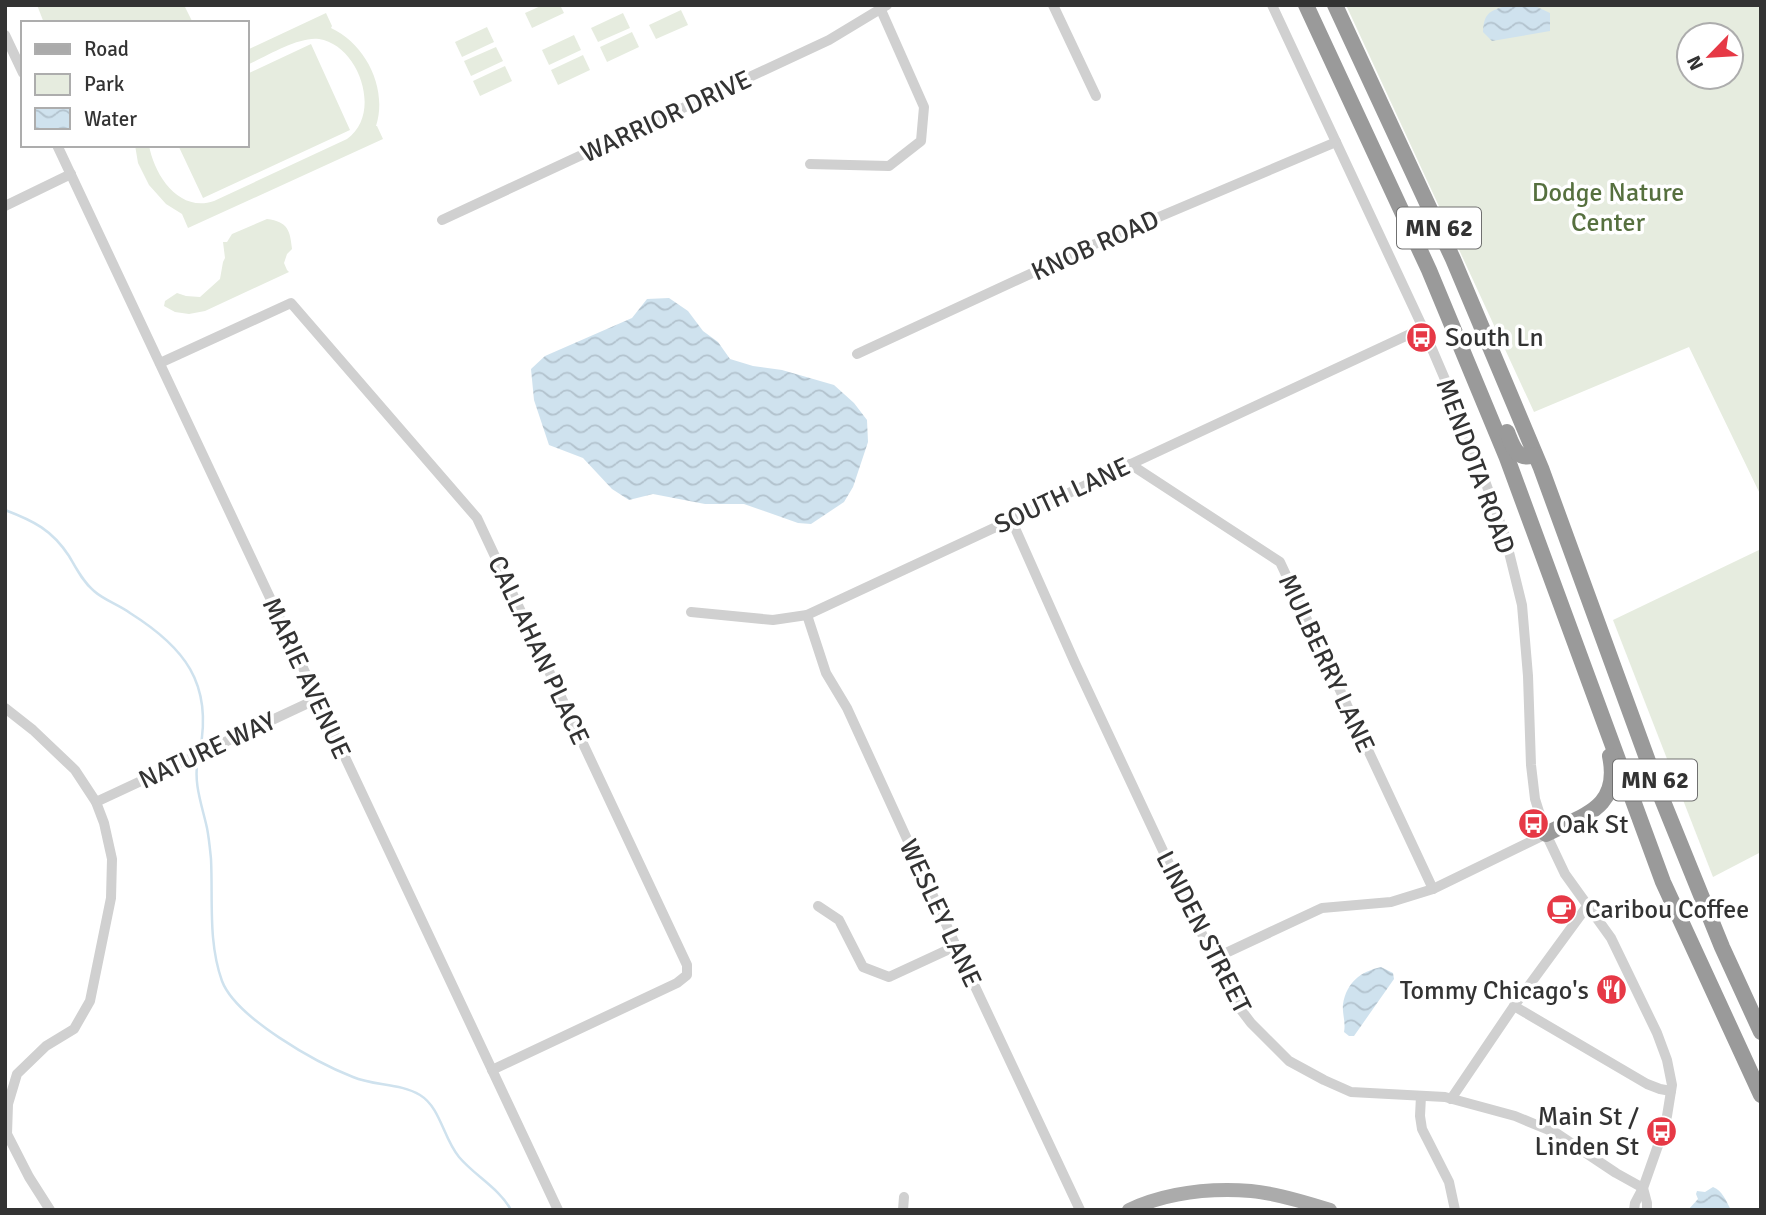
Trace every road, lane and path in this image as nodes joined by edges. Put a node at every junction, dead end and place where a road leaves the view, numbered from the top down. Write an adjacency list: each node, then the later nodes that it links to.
1 (1053, 5): 8 (street)
2 (1272, 5): 9 (street, MENDOTA ROAD)
3 (1306, 5): 15 (highway, MN 62)
4 (1335, 5): 19 (highway, MN 62)
5 (884, 8): 11 (street); 14 (street, WARRIOR DRIVE)
6 (5, 35): 7 (street)
7 (21, 69)
8 (1096, 96)
9 (1336, 142): 16 (street, MENDOTA ROAD); 17 (street, KNOB ROAD)
10 (58, 147): 12 (street, MARIE AVENUE)
11 (810, 164)
12 (71, 174): 13 (street); 18 (street, MARIE AVENUE)
13 (5, 206)
14 (442, 220)
15 (1452, 325): 19 (highway); 26 (highway, MN 62)
16 (1423, 327): 20 (street, SOUTH LANE); 28 (street, MENDOTA ROAD)
17 (857, 354)
18 (160, 363): 24 (street, MARIE AVENUE); 36 (street, CALLAHAN PLACE)
19 (1535, 454): 35 (highway, MN 62)
20 (1130, 464): 21 (street, SOUTH LANE); 29 (street, MULBERRY LANE)
21 (1011, 519): 23 (street, SOUTH LANE); 33 (street, LINDEN STREET)
22 (691, 612): 23 (street, SOUTH LANE)
23 (807, 615): 32 (street, WESLEY LANE)
24 (317, 699): 27 (street, NATURE WAY); 36 (street, MARIE AVENUE)
25 (5, 708): 27 (street)
26 (1603, 720): 28 (highway); 38 (highway, MN 62)
27 (96, 802): 44 (street)
28 (1546, 834): 29 (street); 30 (street, MENDOTA ROAD)
29 (1433, 888): 33 (street)
30 (1588, 905): 34 (street); 37 (street, MENDOTA ROAD)
31 (818, 906): 32 (street)
32 (956, 946): 47 (street, WESLEY LANE)
33 (1213, 959): 39 (street, LINDEN STREET)
34 (1514, 1006): 37 (street); 40 (street)
35 (1761, 1032)
36 (492, 1070): 45 (street, MARIE AVENUE)
37 (1671, 1091): 41 (street)
38 (1761, 1095)
39 (1421, 1096): 40 (street, LINDEN STREET); 50 (street)
40 (1451, 1099): 41 (street, LINDEN STREET)
41 (1643, 1188): 51 (street); 52 (street)
42 (904, 1198): 46 (street)
43 (1311, 1207): 48 (main road); 49 (main road)
44 (50, 1210)
45 (558, 1210)
46 (903, 1210)
47 (1080, 1210)
48 (1129, 1210)
49 (1330, 1210)
50 (1455, 1210)
51 (1634, 1210)
52 (1647, 1210)

